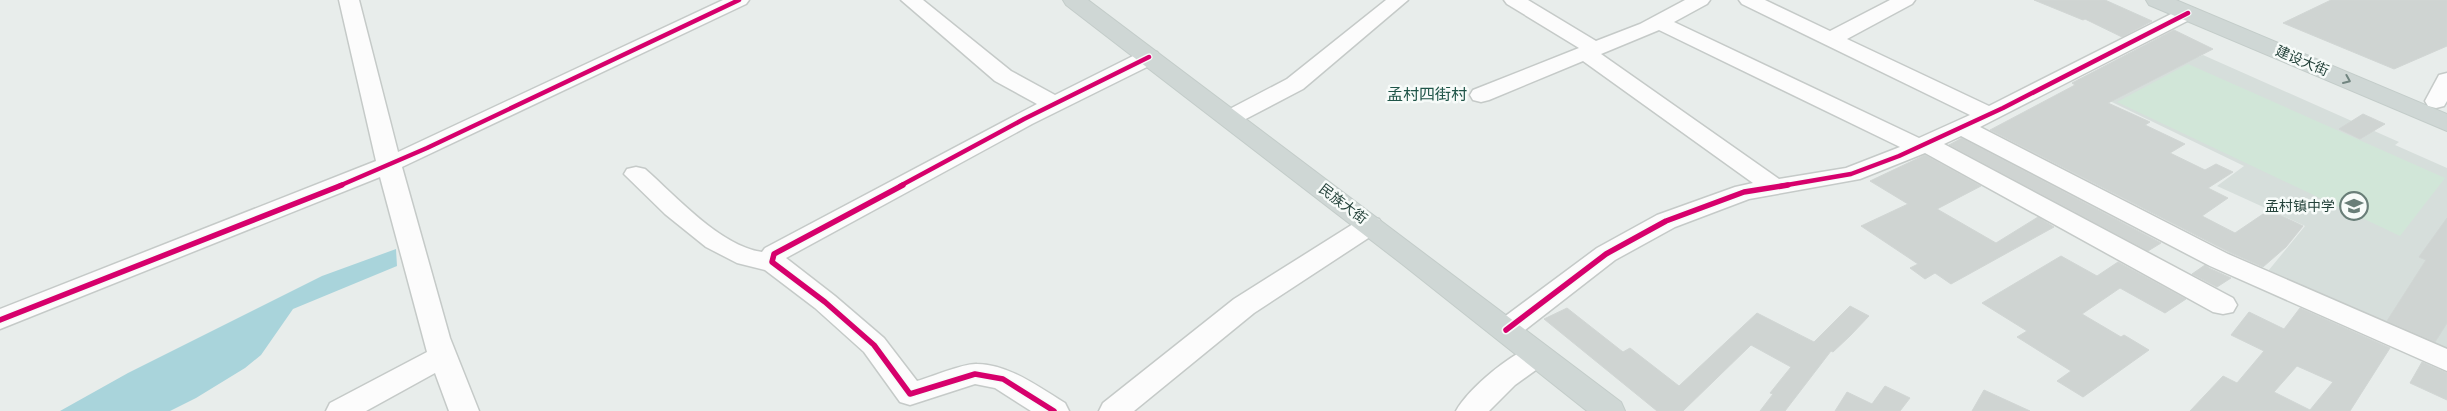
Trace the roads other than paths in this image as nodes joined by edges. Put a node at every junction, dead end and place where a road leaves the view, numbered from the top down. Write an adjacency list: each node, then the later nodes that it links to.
1 (349, 0): 24 (street)
2 (738, 0): 24 (street)
3 (911, 0): 18 (street)
4 (1074, 0): 15 (main road, 民族大街)
5 (1398, 0): 20 (street)
6 (1514, 0): 14 (street)
7 (1700, 0): 12 (street)
8 (1749, 0): 13 (street)
9 (1905, 0): 13 (street)
10 (2157, 0): 11 (main road, 建设大街)
11 (2191, 7): 17 (main road, 建设大街); 19 (street); 21 (main road, 建设大街, one-way to 21)
12 (1658, 22): 14 (street); 23 (street)
13 (1831, 39): 19 (street)
14 (1590, 51): 16 (street); 26 (street)
15 (1149, 57): 18 (street); 20 (main road, 民族大街)
16 (1481, 95)
17 (2444, 95)
18 (1055, 104): 28 (street)
19 (1989, 115): 22 (street)
20 (1230, 118): 27 (main road, 民族大街)
21 (2447, 123)
22 (1962, 127): 23 (street); 34 (street)
23 (1923, 145): 26 (street); 29 (street)
24 (389, 164): 30 (street); 33 (street)
25 (636, 174): 28 (street)
26 (1774, 187): 31 (street)
27 (1370, 224): 31 (main road, 民族大街); 38 (street)
28 (772, 262): 37 (street)
29 (2223, 305)
30 (0, 320)
31 (1506, 330): 32 (main road, 民族大街)
32 (1537, 354): 39 (street); 40 (main road, 民族大街)
33 (443, 356): 35 (street); 36 (street)
34 (2447, 361)
35 (341, 411)
36 (464, 411)
37 (1054, 411)
38 (1114, 411)
39 (1471, 411)
40 (1609, 411)

